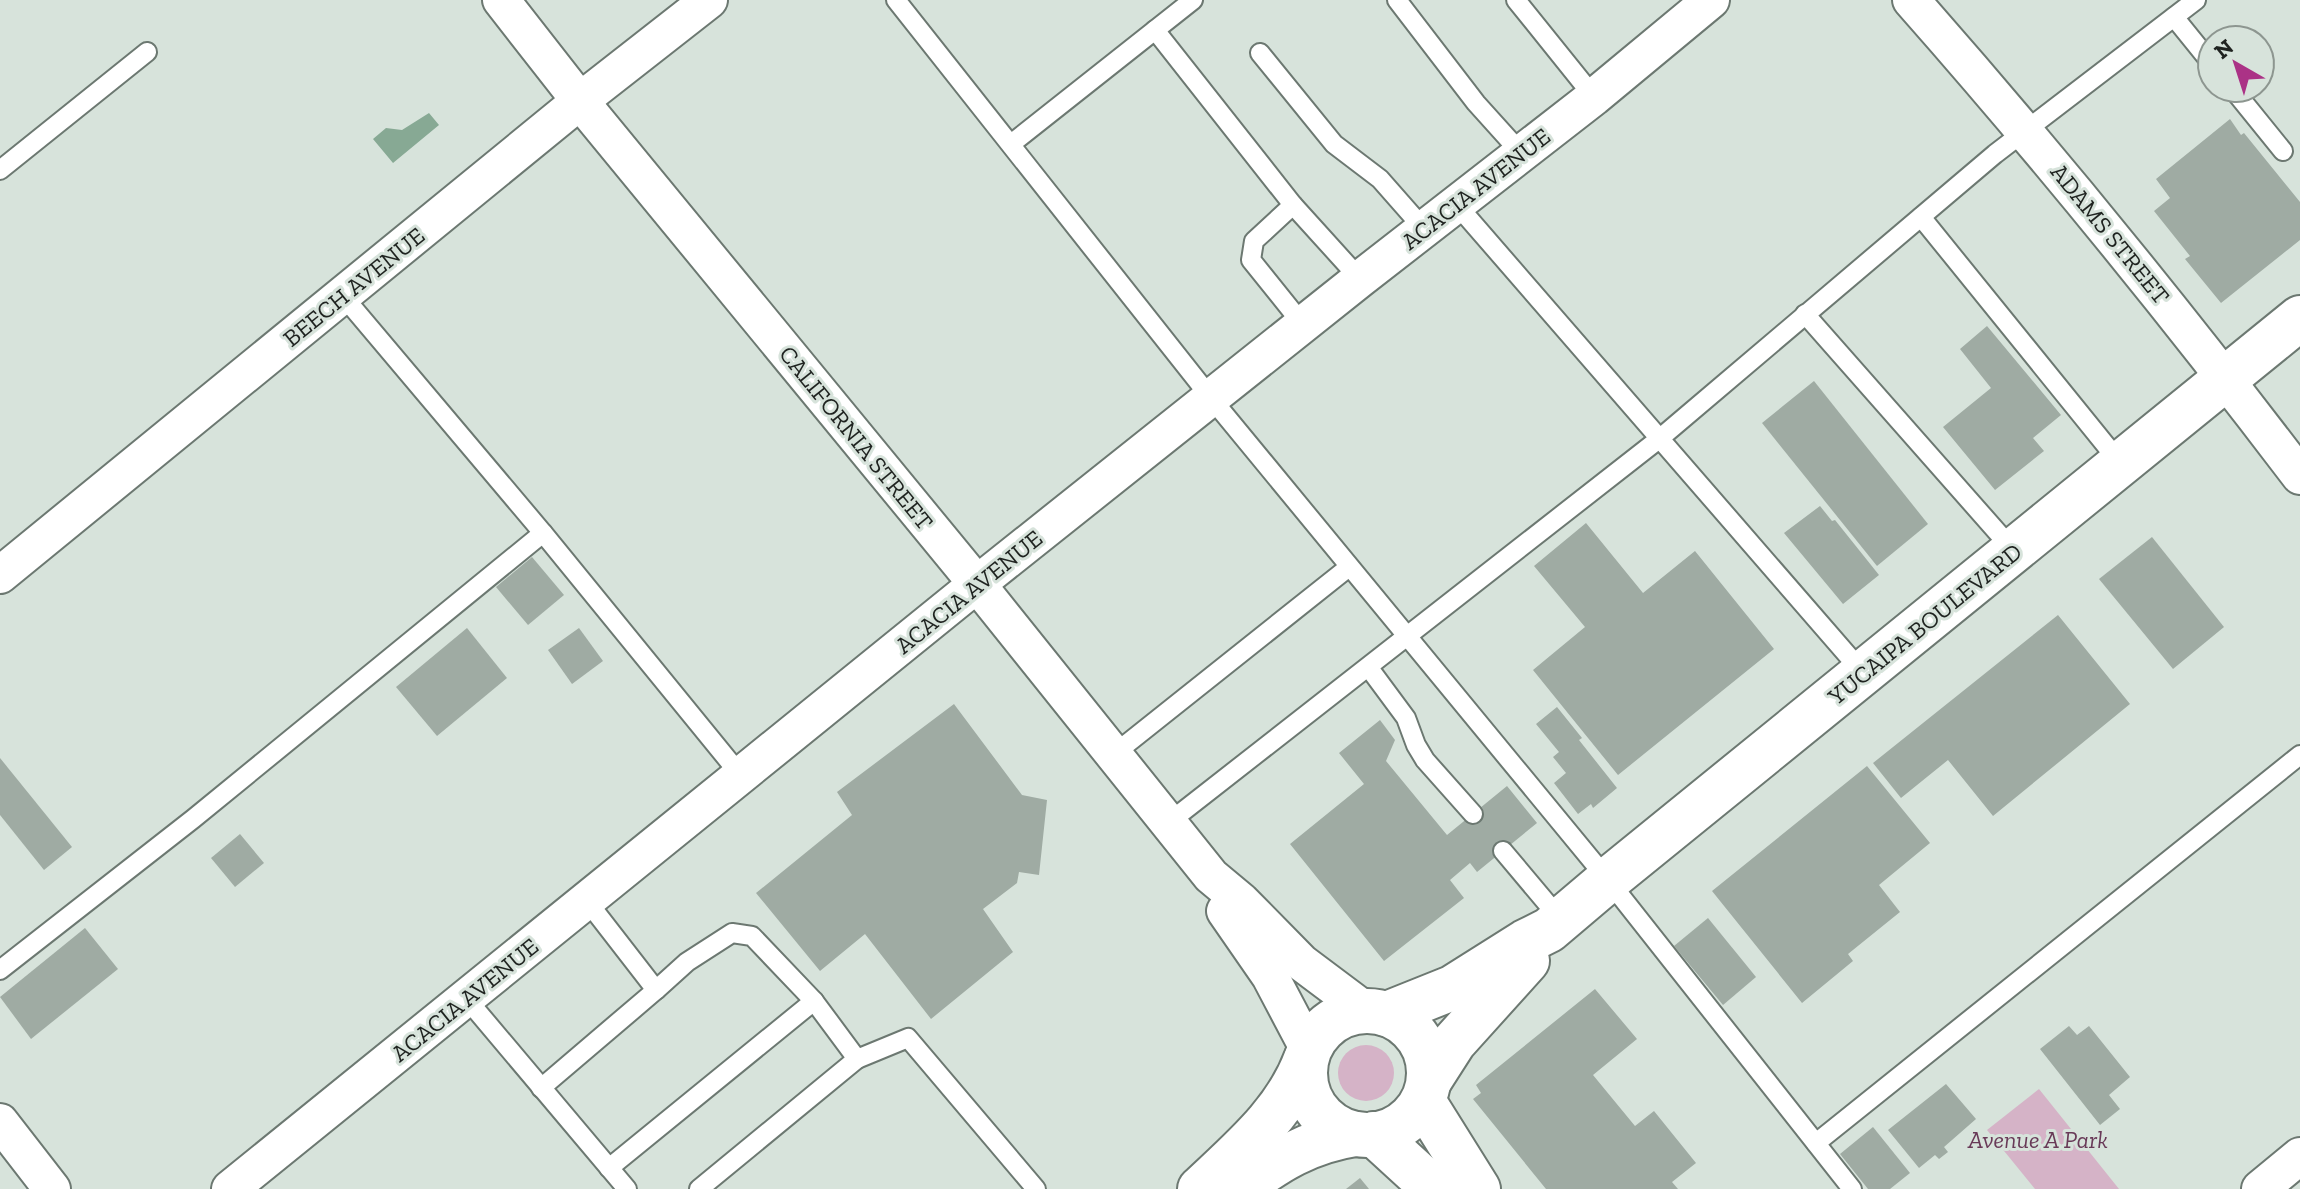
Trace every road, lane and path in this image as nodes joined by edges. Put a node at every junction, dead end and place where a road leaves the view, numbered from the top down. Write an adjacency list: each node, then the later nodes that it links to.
1 (501, 0): 16 (street, CALIFORNIA STREET)
2 (709, 0): 16 (street, BEECH AVENUE)
3 (896, 0): 19 (lane)
4 (1193, 0): 11 (lane)
5 (1397, 0): 21 (lane)
6 (1516, 0): 15 (lane)
7 (1711, 0): 15 (street, ACACIA AVENUE)
8 (1911, 0): 18 (street, ADAMS STREET)
9 (2196, 0): 10 (lane)
10 (2174, 17): 12 (lane); 18 (lane)
11 (1155, 30): 19 (lane); 23 (lane)
12 (2196, 44)
13 (147, 52): 22 (lane)
14 (1260, 53): 26 (lane)
15 (1594, 97): 21 (street, ACACIA AVENUE)
16 (580, 101): 28 (street, BEECH AVENUE); 41 (street, CALIFORNIA STREET)
17 (2245, 104): 20 (lane)
18 (2026, 130): 25 (lane); 32 (street, ADAMS STREET)
19 (1011, 144): 33 (lane)
20 (2283, 151)
21 (1521, 153): 24 (street, ACACIA AVENUE)
22 (0, 170)
23 (1293, 205): 27 (lane); 31 (lane)
24 (1457, 205): 26 (street, ACACIA AVENUE); 34 (lane)
25 (1921, 217): 29 (lane); 35 (lane)
26 (1424, 229): 27 (street, ACACIA AVENUE)
27 (1360, 279): 31 (street, ACACIA AVENUE)
28 (343, 296): 37 (lane); 40 (street, BEECH AVENUE)
29 (1805, 314): 34 (lane); 38 (lane)
30 (2300, 318): 32 (main road, YUCAIPA BOULEVARD)
31 (1304, 326): 33 (street, ACACIA AVENUE)
32 (2226, 379): 35 (main road, YUCAIPA BOULEVARD); 36 (street, ADAMS STREET)
33 (1211, 398): 39 (lane); 41 (street, ACACIA AVENUE)
34 (1659, 439): 42 (lane); 44 (lane)
35 (2121, 464): 38 (main road, YUCAIPA BOULEVARD)
36 (2300, 476)
37 (543, 533): 47 (lane); 55 (lane)
38 (2014, 551): 44 (main road, YUCAIPA BOULEVARD)
39 (1349, 567): 42 (lane); 45 (lane)
40 (0, 575)
41 (977, 584): 45 (street, CALIFORNIA STREET); 47 (street, ACACIA AVENUE)
42 (1405, 637): 43 (lane); 52 (lane)
43 (1369, 668): 48 (lane); 49 (lane)
44 (1864, 674): 52 (main road, YUCAIPA BOULEVARD)
45 (1114, 754): 49 (street, CALIFORNIA STREET)
46 (2300, 755): 66 (lane)
47 (742, 777): 53 (street, ACACIA AVENUE)
48 (1473, 814)
49 (1168, 823): 51 (street, CALIFORNIA STREET)
50 (1503, 851): 54 (lane)
51 (1211, 876): 59 (street, CALIFORNIA STREET); 60 (street, CALIFORNIA STREET)
52 (1608, 880): 54 (main road, YUCAIPA BOULEVARD); 66 (lane)
53 (587, 901): 56 (lane); 57 (street, ACACIA AVENUE)
54 (1555, 925): 59 (main road, YUCAIPA BOULEVARD); 63 (main road, YUCAIPA BOULEVARD)
55 (0, 970)
56 (656, 990): 58 (lane); 62 (lane)
57 (466, 998): 62 (lane); 70 (street, ACACIA AVENUE)
58 (814, 1001): 61 (lane); 68 (lane)
59 (1376, 1012): 60 (main road); 63 (main road)
60 (1308, 1055): 65 (main road); 74 (main road)
61 (857, 1059): 72 (lane); 73 (lane)
62 (541, 1088): 68 (lane)
63 (1426, 1091): 65 (main road); 77 (main road)
64 (0, 1122): 69 (street)
65 (1364, 1134): 75 (main road); 76 (main road)
66 (1816, 1143): 78 (lane)
67 (2300, 1156): 79 (street)
68 (609, 1168): 71 (lane)
69 (52, 1189)
70 (230, 1189)
71 (627, 1189)
72 (699, 1189)
73 (1036, 1189)
74 (1200, 1189)
75 (1240, 1189)
76 (1434, 1189)
77 (1478, 1189)
78 (1852, 1189)
79 (2260, 1189)

